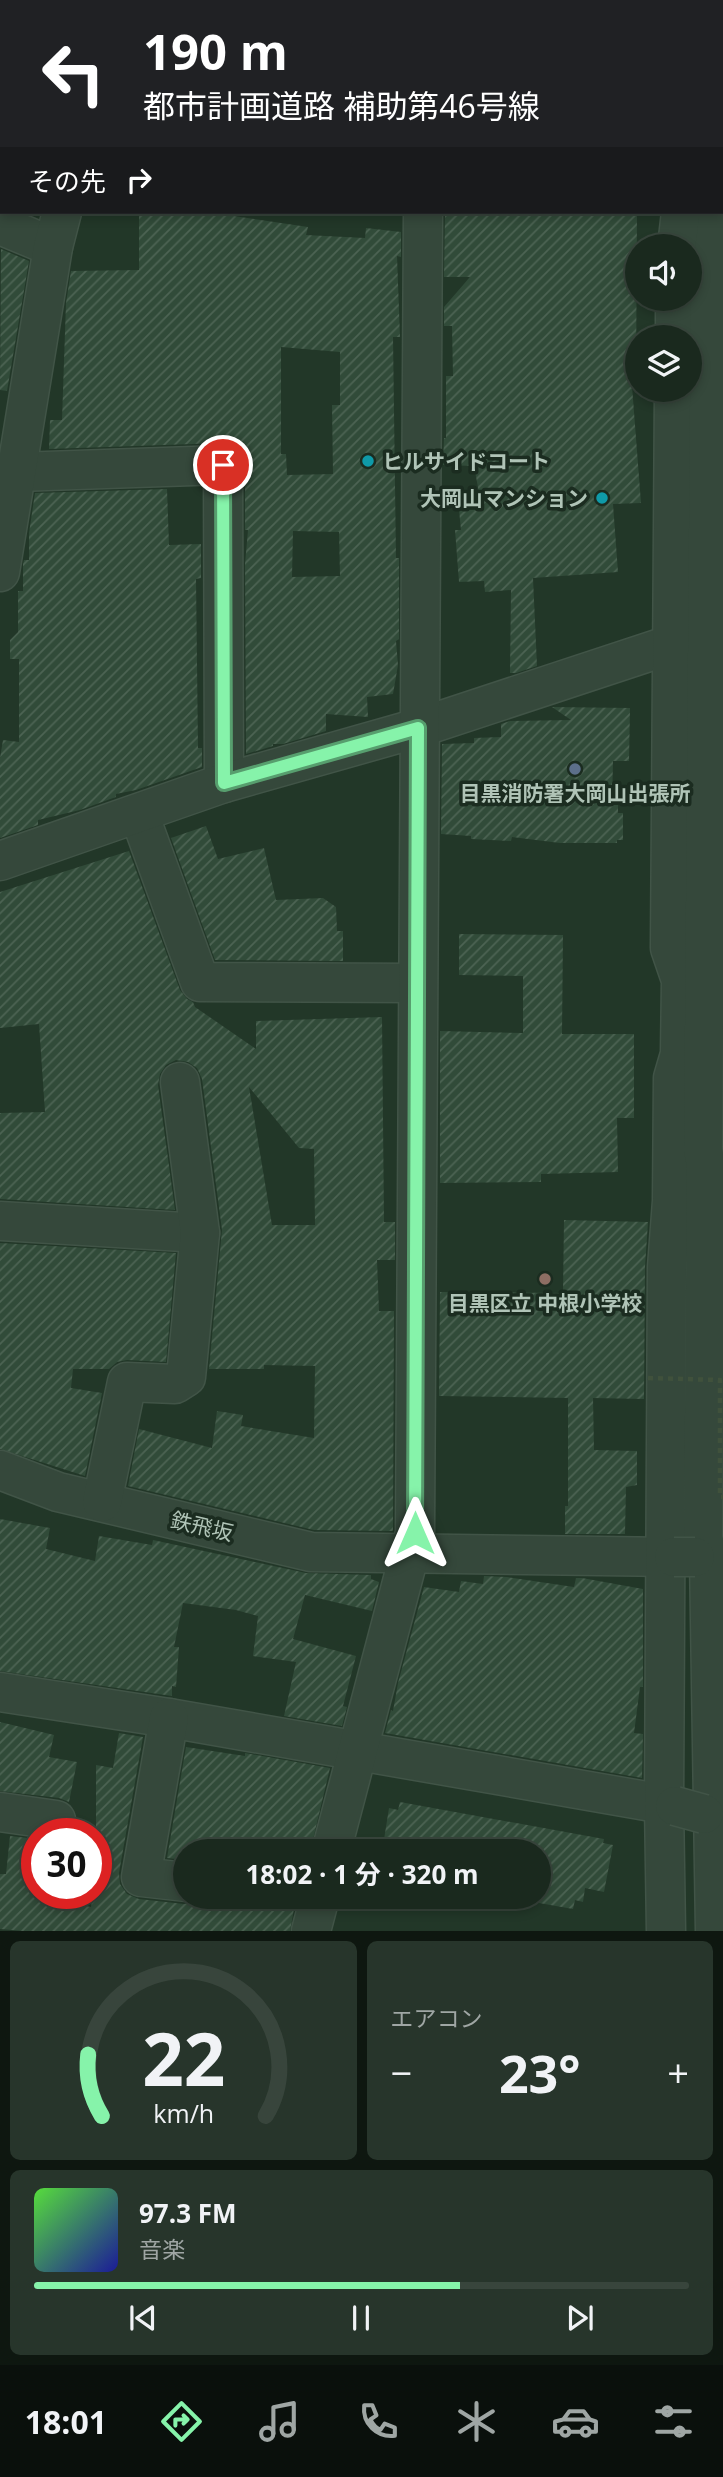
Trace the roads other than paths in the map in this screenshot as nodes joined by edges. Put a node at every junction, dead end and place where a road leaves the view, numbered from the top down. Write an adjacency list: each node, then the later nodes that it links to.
1 (423, 214): 11 (street)
2 (681, 214): 6 (street)
3 (719, 214): 10 (street)
4 (0, 225): 5 (street)
5 (57, 230): 8 (street)
6 (678, 234)
7 (675, 402): 10 (street)
8 (17, 472): 9 (street); 13 (street)
9 (0, 572)
10 (696, 637): 11 (street); 12 (street); 24 (street)
11 (418, 728): 13 (street); 16 (street)
12 (714, 758): 18 (street)
13 (224, 783): 14 (street)
14 (139, 814): 15 (street); 16 (street)
15 (0, 861)
16 (417, 983): 23 (street)
17 (180, 1082): 20 (street)
18 (714, 1165): 24 (street)
19 (0, 1221): 20 (street)
20 (200, 1233): 22 (street)
21 (0, 1470): 22 (street, 鉄飛坂)
22 (102, 1502): 23 (street, 鉄飛坂)
23 (408, 1555): 24 (street, 鉄飛坂); 27 (street)
24 (694, 1557): 29 (street); 29 (street)
25 (0, 1692): 26 (street)
26 (169, 1718): 27 (street); 32 (street)
27 (356, 1750): 29 (street); 31 (street)
28 (0, 1812): 30 (street)
29 (696, 1812): 35 (street); 36 (street)
30 (42, 1818)
31 (334, 1839)
32 (173, 1881)
33 (317, 1909): 34 (street)
34 (311, 1931)
35 (666, 1931)
36 (715, 1931)

